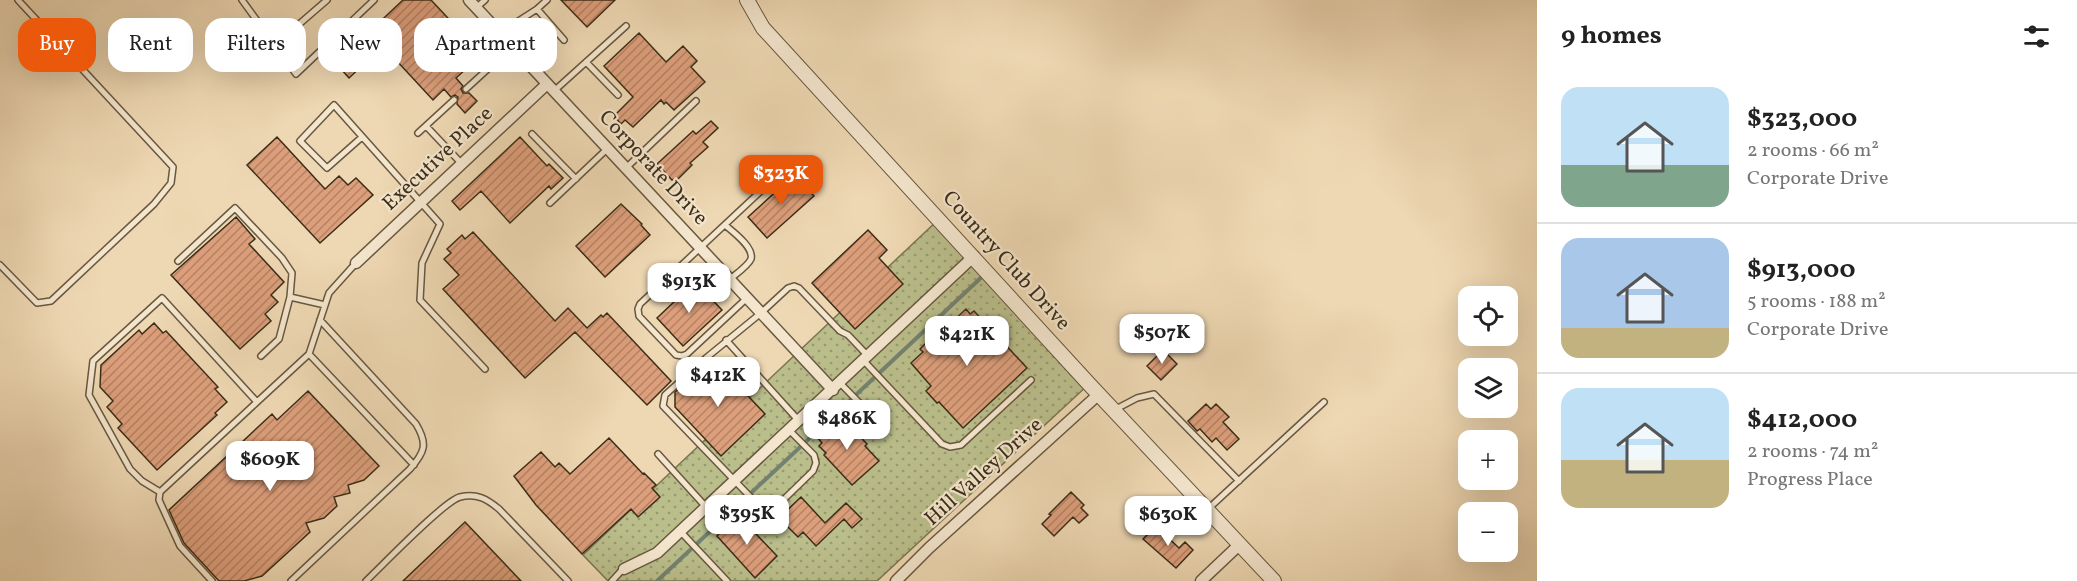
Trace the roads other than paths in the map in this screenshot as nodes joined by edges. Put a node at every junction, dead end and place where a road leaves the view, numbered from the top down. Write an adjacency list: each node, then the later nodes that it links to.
1 (18, 0): 40 (lane)
2 (242, 0): 9 (lane)
3 (327, 0): 10 (lane)
4 (374, 0): 16 (lane)
5 (547, 0): 8 (lane)
6 (747, 0): 37 (street, Country Club Drive)
7 (477, 3): 11 (street, Corporate Drive)
8 (537, 9): 12 (lane); 14 (lane)
9 (255, 18)
10 (306, 18)
11 (488, 18)
12 (523, 18)
13 (626, 26): 15 (lane)
14 (564, 40)
15 (586, 62): 19 (lane); 21 (lane)
16 (306, 65)
17 (485, 72): 20 (lane)
18 (536, 72): 19 (street, Corporate Drive)
19 (551, 88): 28 (street, Corporate Drive); 29 (street, Executive Place)
20 (466, 89)
21 (618, 95)
22 (454, 100): 24 (lane)
23 (696, 101): 30 (lane)
24 (426, 126): 25 (lane); 29 (lane)
25 (418, 133)
26 (532, 134): 31 (lane)
27 (362, 136): 27 (lane); 33 (lane)
28 (607, 148): 30 (street, Corporate Drive); 31 (lane)
29 (462, 164): 33 (street, Executive Place)
30 (626, 168): 36 (street, Corporate Drive)
31 (576, 179): 34 (lane)
32 (762, 190): 35 (lane)
33 (421, 202): 39 (street, Executive Place); 51 (lane)
34 (550, 203)
35 (726, 225): 36 (lane); 41 (lane)
36 (700, 248): 41 (street, Corporate Drive); 43 (lane)
37 (974, 256): 50 (street); 54 (street, Country Club Drive)
38 (178, 261): 42 (lane)
39 (356, 263): 44 (lane)
40 (0, 265)
41 (730, 280): 43 (street, Corporate Drive)
42 (290, 297): 44 (lane); 49 (lane)
43 (747, 298): 45 (street, Corporate Drive)
44 (325, 305): 46 (lane)
45 (761, 313): 47 (lane); 50 (lane); 53 (street, Corporate Drive)
46 (320, 320): 48 (lane); 62 (lane)
47 (726, 340): 58 (lane); 63 (lane)
48 (309, 354): 55 (lane); 62 (lane)
49 (261, 356)
50 (866, 358): 52 (lane); 53 (street)
51 (485, 369)
52 (1031, 380)
53 (836, 386): 58 (street); 59 (lane)
54 (1099, 394): 57 (street, Country Club Drive); 77 (street, Hill Valley Drive)
55 (257, 402): 65 (lane); 65 (lane)
56 (1324, 402): 64 (lane)
57 (1114, 411): 64 (lane); 67 (street, Country Club Drive)
58 (799, 421): 60 (street)
59 (879, 423)
60 (789, 430): 63 (street); 63 (lane)
61 (658, 454): 66 (lane)
62 (414, 465): 72 (lane)
63 (734, 481): 66 (street)
64 (1239, 481): 67 (lane)
65 (160, 492): 71 (lane)
66 (706, 507): 68 (street)
67 (1206, 510): 69 (street, Country Club Drive)
68 (680, 531): 70 (street); 76 (lane)
69 (1239, 545): 78 (street); 79 (street, Country Club Drive)
70 (624, 568): 75 (lane)
71 (212, 581)
72 (291, 581)
73 (366, 581): 74 (lane)
74 (568, 581)
75 (612, 581)
76 (727, 581)
77 (896, 581)
78 (1201, 581)
79 (1274, 581)

